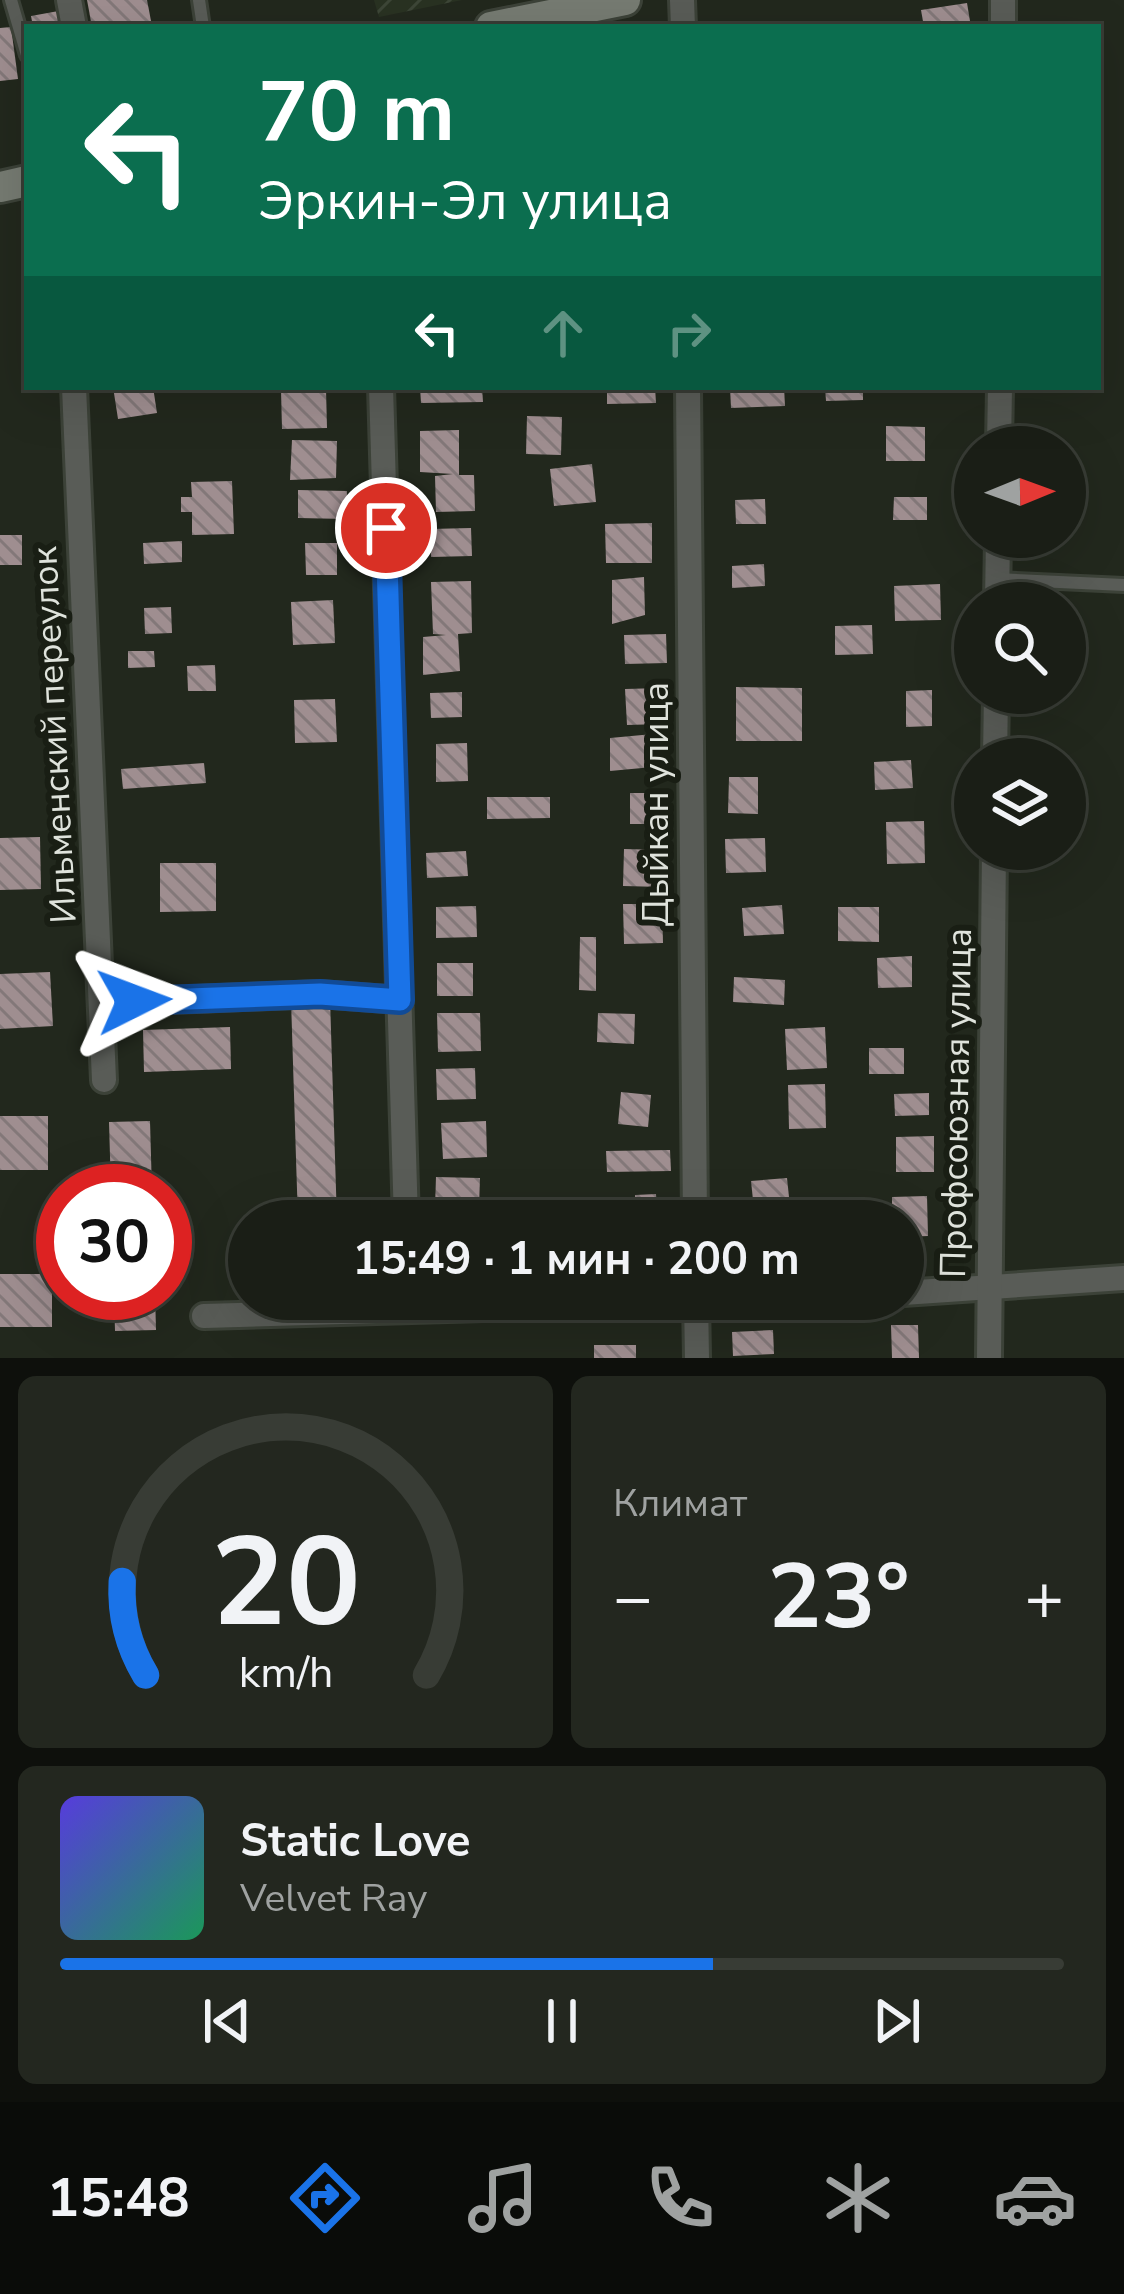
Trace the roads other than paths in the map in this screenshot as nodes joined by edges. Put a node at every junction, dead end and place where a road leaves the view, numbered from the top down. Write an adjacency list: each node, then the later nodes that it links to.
1 (11, 0): 4 (lane)
2 (625, 0): 3 (street)
3 (505, 24)
4 (24, 45)
5 (74, 390): 14 (street, Ильменский переулок)
6 (381, 390): 13 (street)
7 (688, 390): 17 (street, Дыйкан улица)
8 (1000, 390): 9 (street)
9 (999, 426)
10 (1124, 585): 11 (lane)
11 (1086, 587)
12 (994, 870): 19 (street, Профсоюзная улица)
13 (400, 1000): 14 (street); 16 (street)
14 (101, 1003): 15 (street, Ильменский переулок)
15 (104, 1080)
16 (405, 1200)
17 (695, 1200)
18 (1124, 1278): 19 (street)
19 (989, 1288): 20 (street); 25 (street, Профсоюзная улица)
20 (924, 1292)
21 (228, 1315): 22 (street)
22 (204, 1316)
23 (696, 1320): 24 (street)
24 (697, 1358)
25 (989, 1358)

